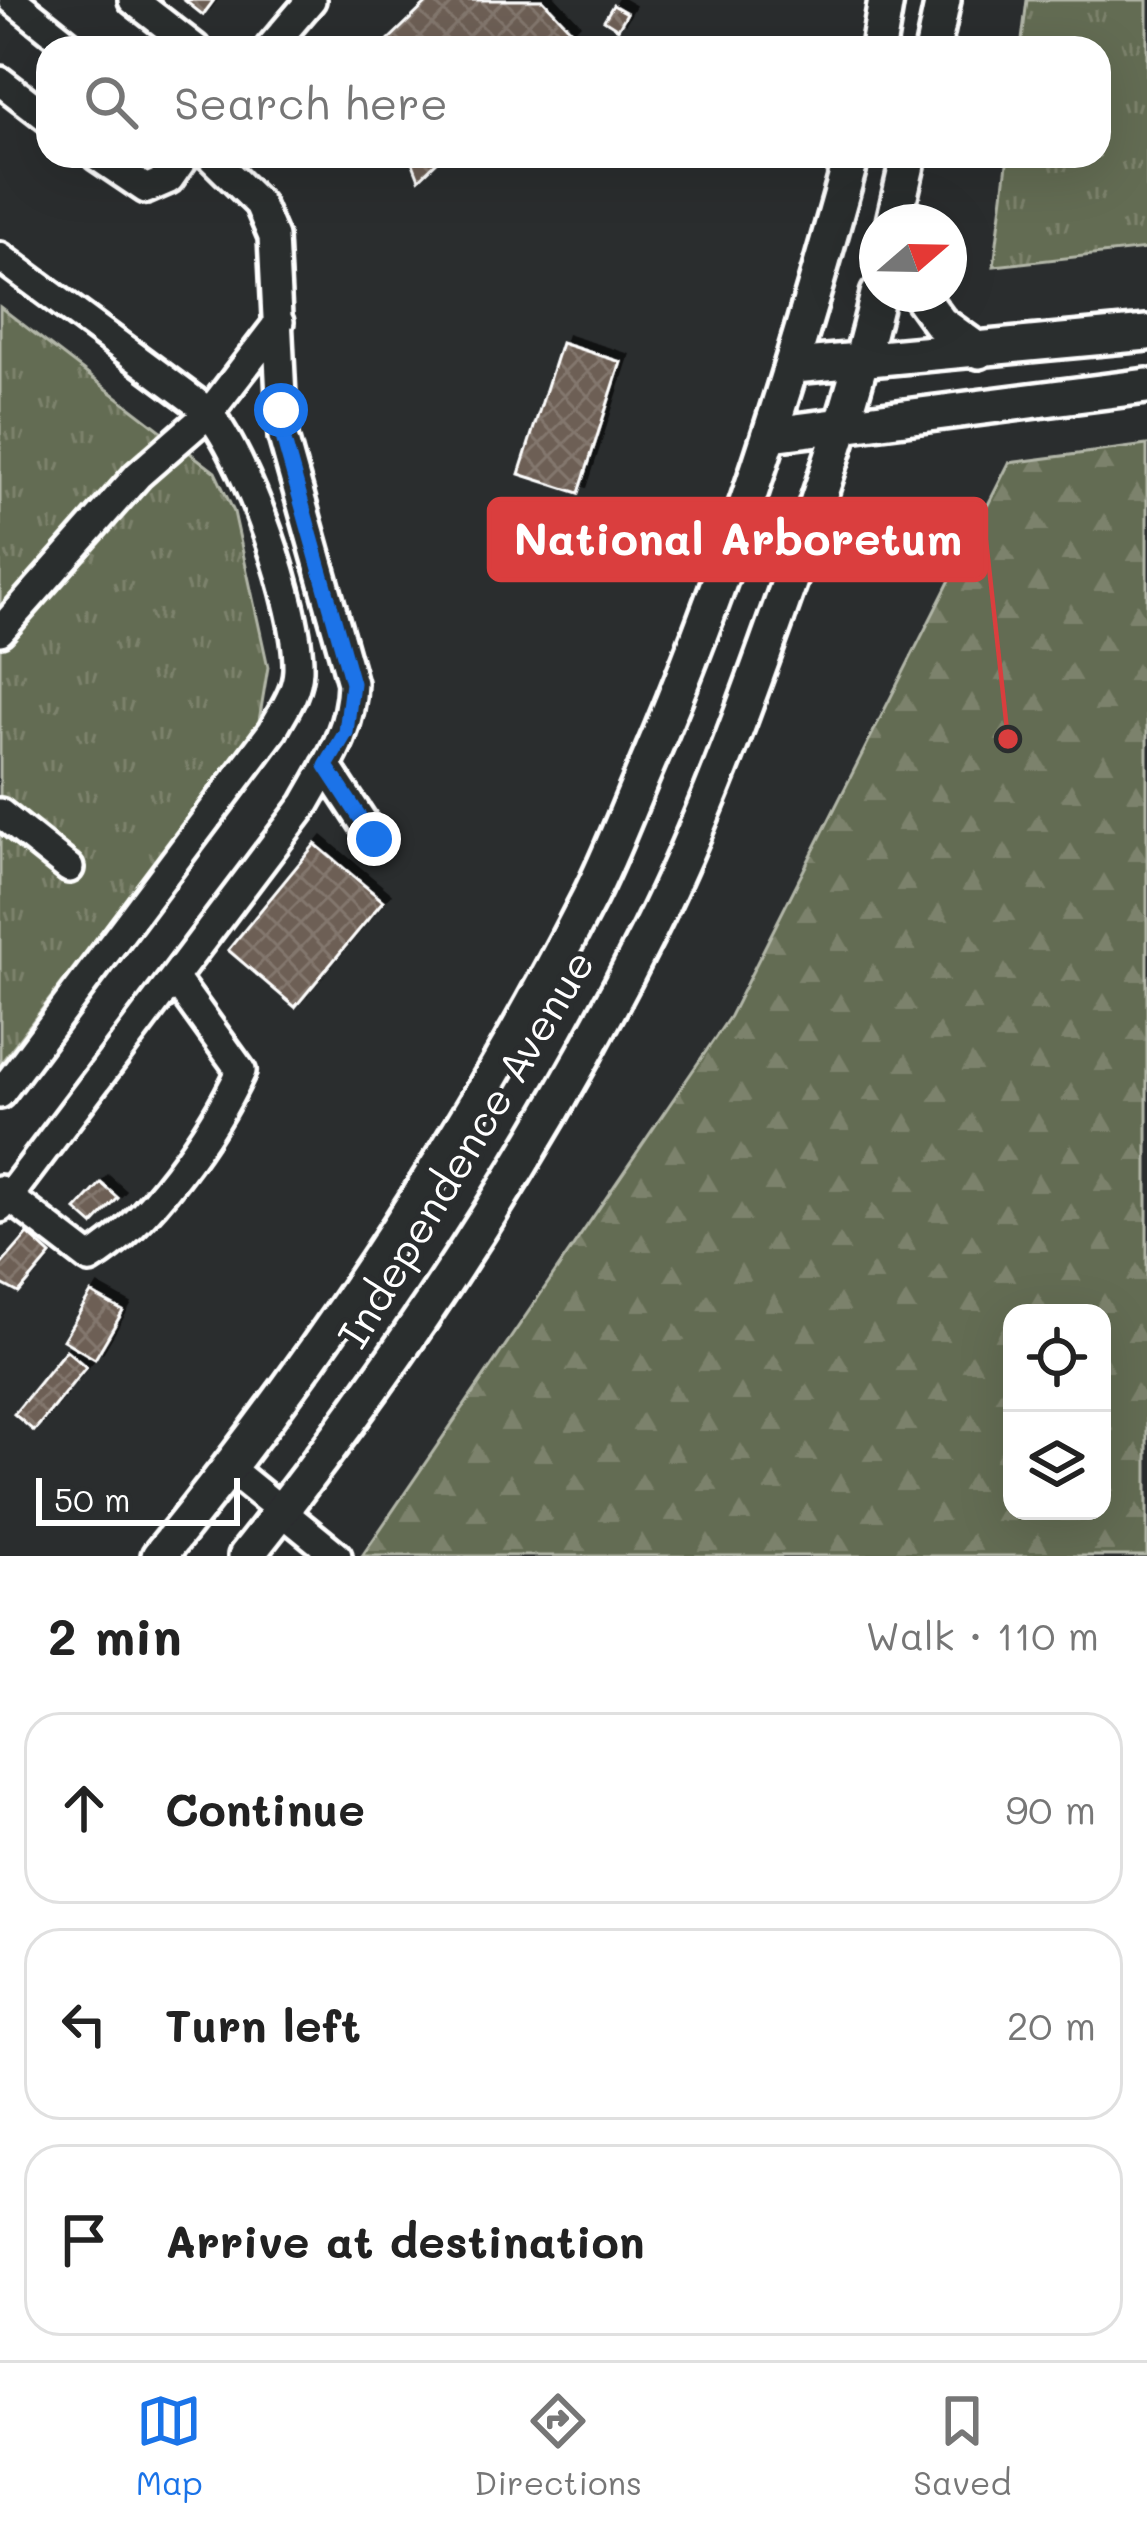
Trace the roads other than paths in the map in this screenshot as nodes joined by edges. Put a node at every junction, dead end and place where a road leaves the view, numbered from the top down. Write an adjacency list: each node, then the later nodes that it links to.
1 (13, 0): 6 (street)
2 (133, 0): 7 (street)
3 (310, 0): 8 (street)
4 (886, 0): 9 (main road)
5 (943, 0): 10 (main road)
6 (58, 36)
7 (180, 36)
8 (280, 36)
9 (880, 36)
10 (936, 36)
11 (0, 81): 12 (street)
12 (36, 109)
13 (114, 168): 14 (street)
14 (176, 168)
15 (222, 168): 22 (street)
16 (849, 168): 26 (main road, Independence Avenue)
17 (906, 168): 18 (main road)
18 (897, 204)
19 (0, 257): 28 (street)
20 (874, 312): 25 (main road, Independence Avenue)
21 (932, 312): 24 (main road)
22 (280, 322): 28 (street); 32 (street)
23 (1147, 333): 24 (main road)
24 (979, 351): 25 (main road)
25 (862, 364): 26 (main road); 29 (main road, Independence Avenue)
26 (794, 366): 30 (main road, Independence Avenue)
27 (1147, 386): 29 (main road)
28 (209, 413): 31 (street); 37 (street)
29 (843, 426): 30 (main road); 40 (main road, Independence Avenue)
30 (772, 434): 39 (main road, Independence Avenue)
31 (0, 631)
32 (326, 766): 34 (street); 36 (street)
33 (0, 813): 35 (street)
34 (374, 839)
35 (70, 868)
36 (174, 977): 38 (street); 38 (street)
37 (1, 1092)
38 (3, 1198)
39 (230, 1469): 40 (street); 41 (main road, Independence Avenue)
40 (283, 1509): 42 (main road, Independence Avenue); 43 (street)
41 (159, 1556)
42 (246, 1556)
43 (337, 1556)

